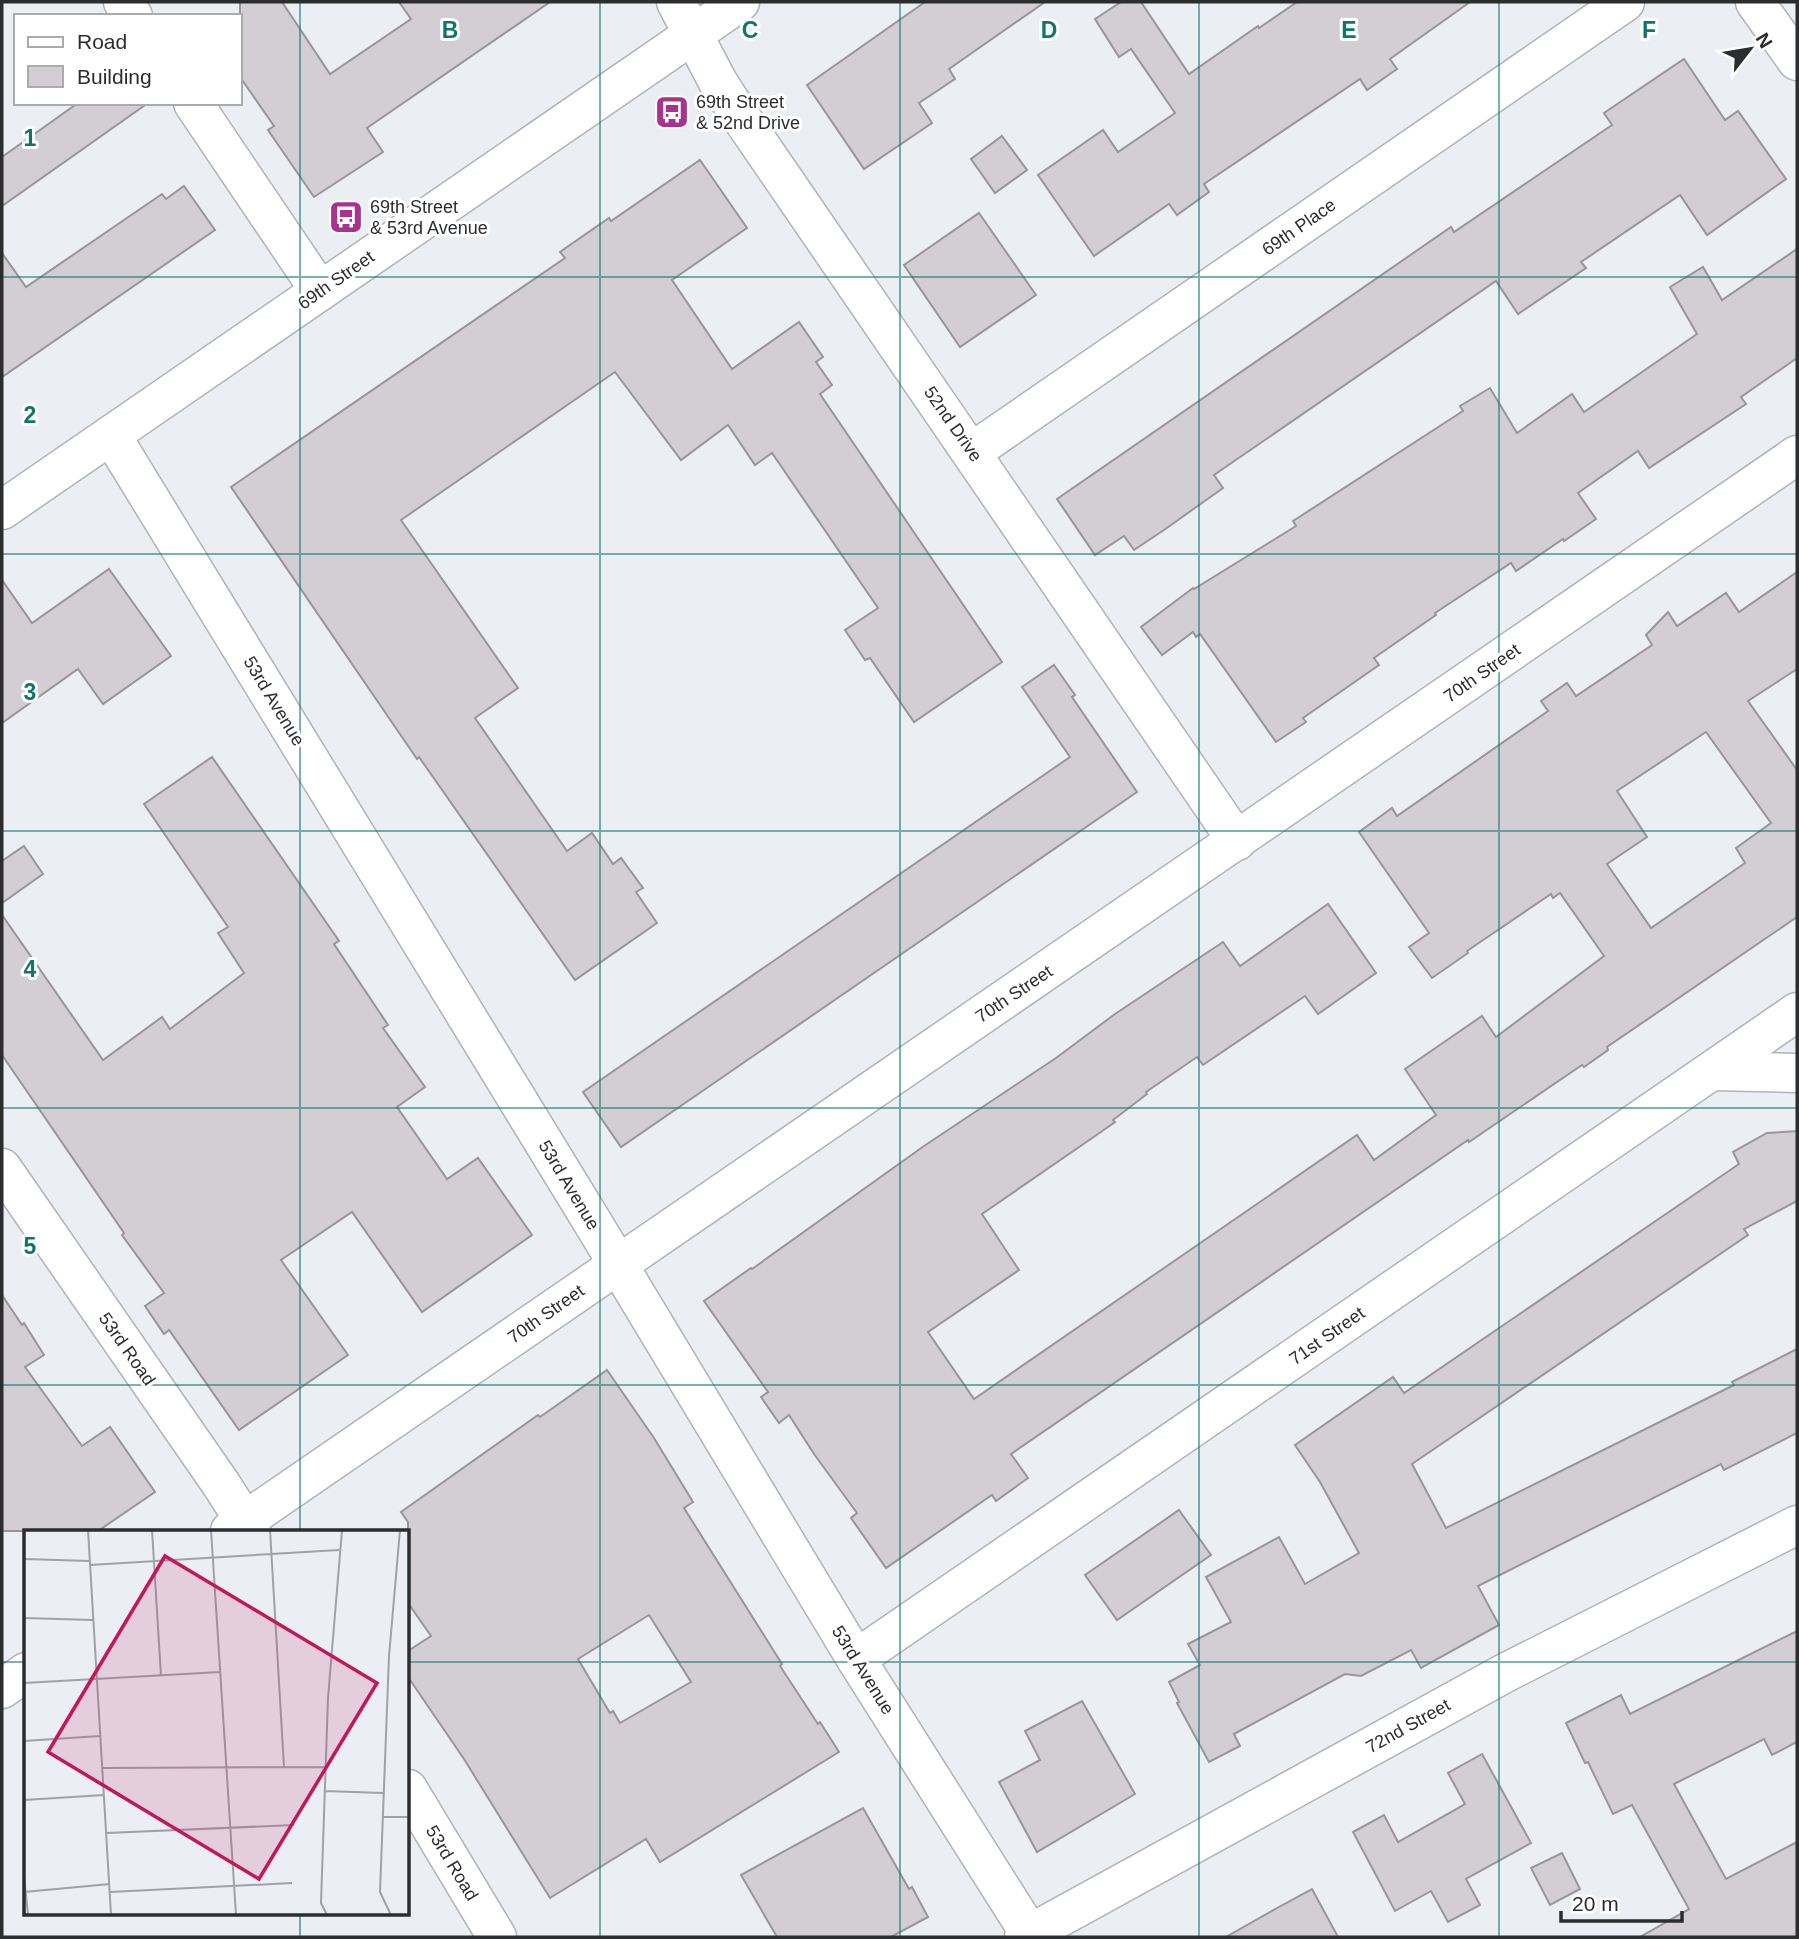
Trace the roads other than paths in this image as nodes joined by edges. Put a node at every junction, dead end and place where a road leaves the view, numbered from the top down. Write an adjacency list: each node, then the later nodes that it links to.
1 (676, 2): 5 (street, 52nd Drive)
2 (740, 2): 5 (street, 69th Street)
3 (1625, 2): 10 (street, 69th Place)
4 (1755, 2): 6 (street)
5 (693, 36): 8 (street, 69th Street); 10 (street, 52nd Drive)
6 (1797, 61)
7 (194, 105): 8 (street)
8 (320, 291): 9 (street, 69th Street)
9 (111, 435): 12 (street, 69th Street); 18 (street, 53rd Avenue)
10 (972, 453): 13 (street, 52nd Drive)
11 (1797, 455): 13 (street, 70th Street)
12 (2, 510)
13 (1237, 841): 18 (street, 70th Street)
14 (1797, 1012): 15 (street, 71st Street)
15 (1712, 1071): 16 (street); 21 (street, 71st Street)
16 (1797, 1073)
17 (2, 1168): 20 (street, 53rd Road)
18 (618, 1265): 20 (street, 70th Street); 21 (street, 53rd Avenue)
19 (1797, 1525): 25 (street, 72nd Street)
20 (242, 1528)
21 (856, 1659): 25 (street, 53rd Avenue)
22 (24, 1673): 23 (street)
23 (2, 1689)
24 (410, 1793): 26 (street, 53rd Road)
25 (1027, 1936)
26 (497, 1937)

